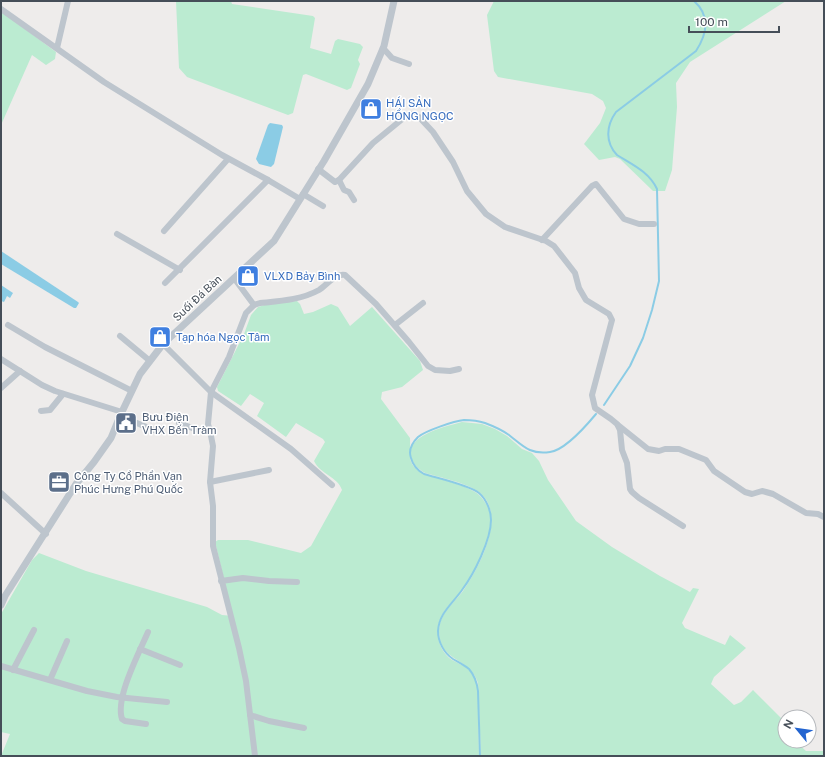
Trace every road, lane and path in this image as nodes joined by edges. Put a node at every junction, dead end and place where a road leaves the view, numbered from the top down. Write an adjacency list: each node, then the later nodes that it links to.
1 (68, 1): 4 (street)
2 (394, 1): 5 (street, Suối Đá Bàn)
3 (1, 9): 4 (street)
4 (56, 48): 7 (street)
5 (383, 48): 6 (street); 8 (street, Suối Đá Bàn)
6 (409, 64)
7 (228, 159): 9 (street); 15 (street)
8 (318, 169): 10 (street); 11 (street, Suối Đá Bàn)
9 (268, 180): 11 (street); 18 (street)
10 (338, 180): 12 (street); 17 (street)
11 (302, 196): 13 (street); 19 (street, Suối Đá Bàn)
12 (354, 200)
13 (323, 206)
14 (654, 224): 17 (street)
15 (164, 231)
16 (117, 234): 18 (street)
17 (542, 240): 38 (street)
18 (180, 270): 20 (street)
19 (234, 278): 22 (street); 26 (street, Suối Đá Bàn)
20 (165, 283)
21 (423, 303): 24 (street)
22 (254, 305): 24 (street); 33 (street)
23 (8, 324): 32 (street)
24 (395, 325): 29 (street)
25 (120, 336): 28 (street)
26 (163, 344): 28 (street, Suối Đá Bàn); 33 (street)
27 (1, 359): 30 (street)
28 (150, 361): 32 (street, Suối Đá Bàn)
29 (459, 369)
30 (20, 370): 31 (street); 34 (street)
31 (1, 388)
32 (132, 391): 36 (street, Suối Đá Bàn)
33 (211, 392): 40 (street); 43 (street)
34 (63, 394): 35 (street); 36 (street)
35 (41, 411)
36 (121, 414): 39 (street); 47 (street, Suối Đá Bàn)
37 (179, 423): 40 (street)
38 (617, 424): 45 (street); 46 (street)
39 (156, 431)
40 (210, 431): 42 (street)
41 (269, 470): 42 (street)
42 (210, 482): 48 (street)
43 (332, 485)
44 (1, 493): 47 (street)
45 (824, 517)
46 (683, 526)
47 (46, 534): 50 (street, Suối Đá Bàn)
48 (222, 581): 49 (street); 61 (street)
49 (298, 582)
50 (2, 599)
51 (34, 630): 57 (street)
52 (148, 632): 54 (street)
53 (67, 641): 58 (street)
54 (140, 649): 55 (street); 59 (street)
55 (180, 665)
56 (1, 666): 57 (street)
57 (14, 670): 58 (street)
58 (50, 680): 59 (street)
59 (122, 698): 60 (street); 62 (street)
60 (167, 702)
61 (250, 715): 63 (street); 64 (street)
62 (146, 724)
63 (304, 728)
64 (255, 756)

